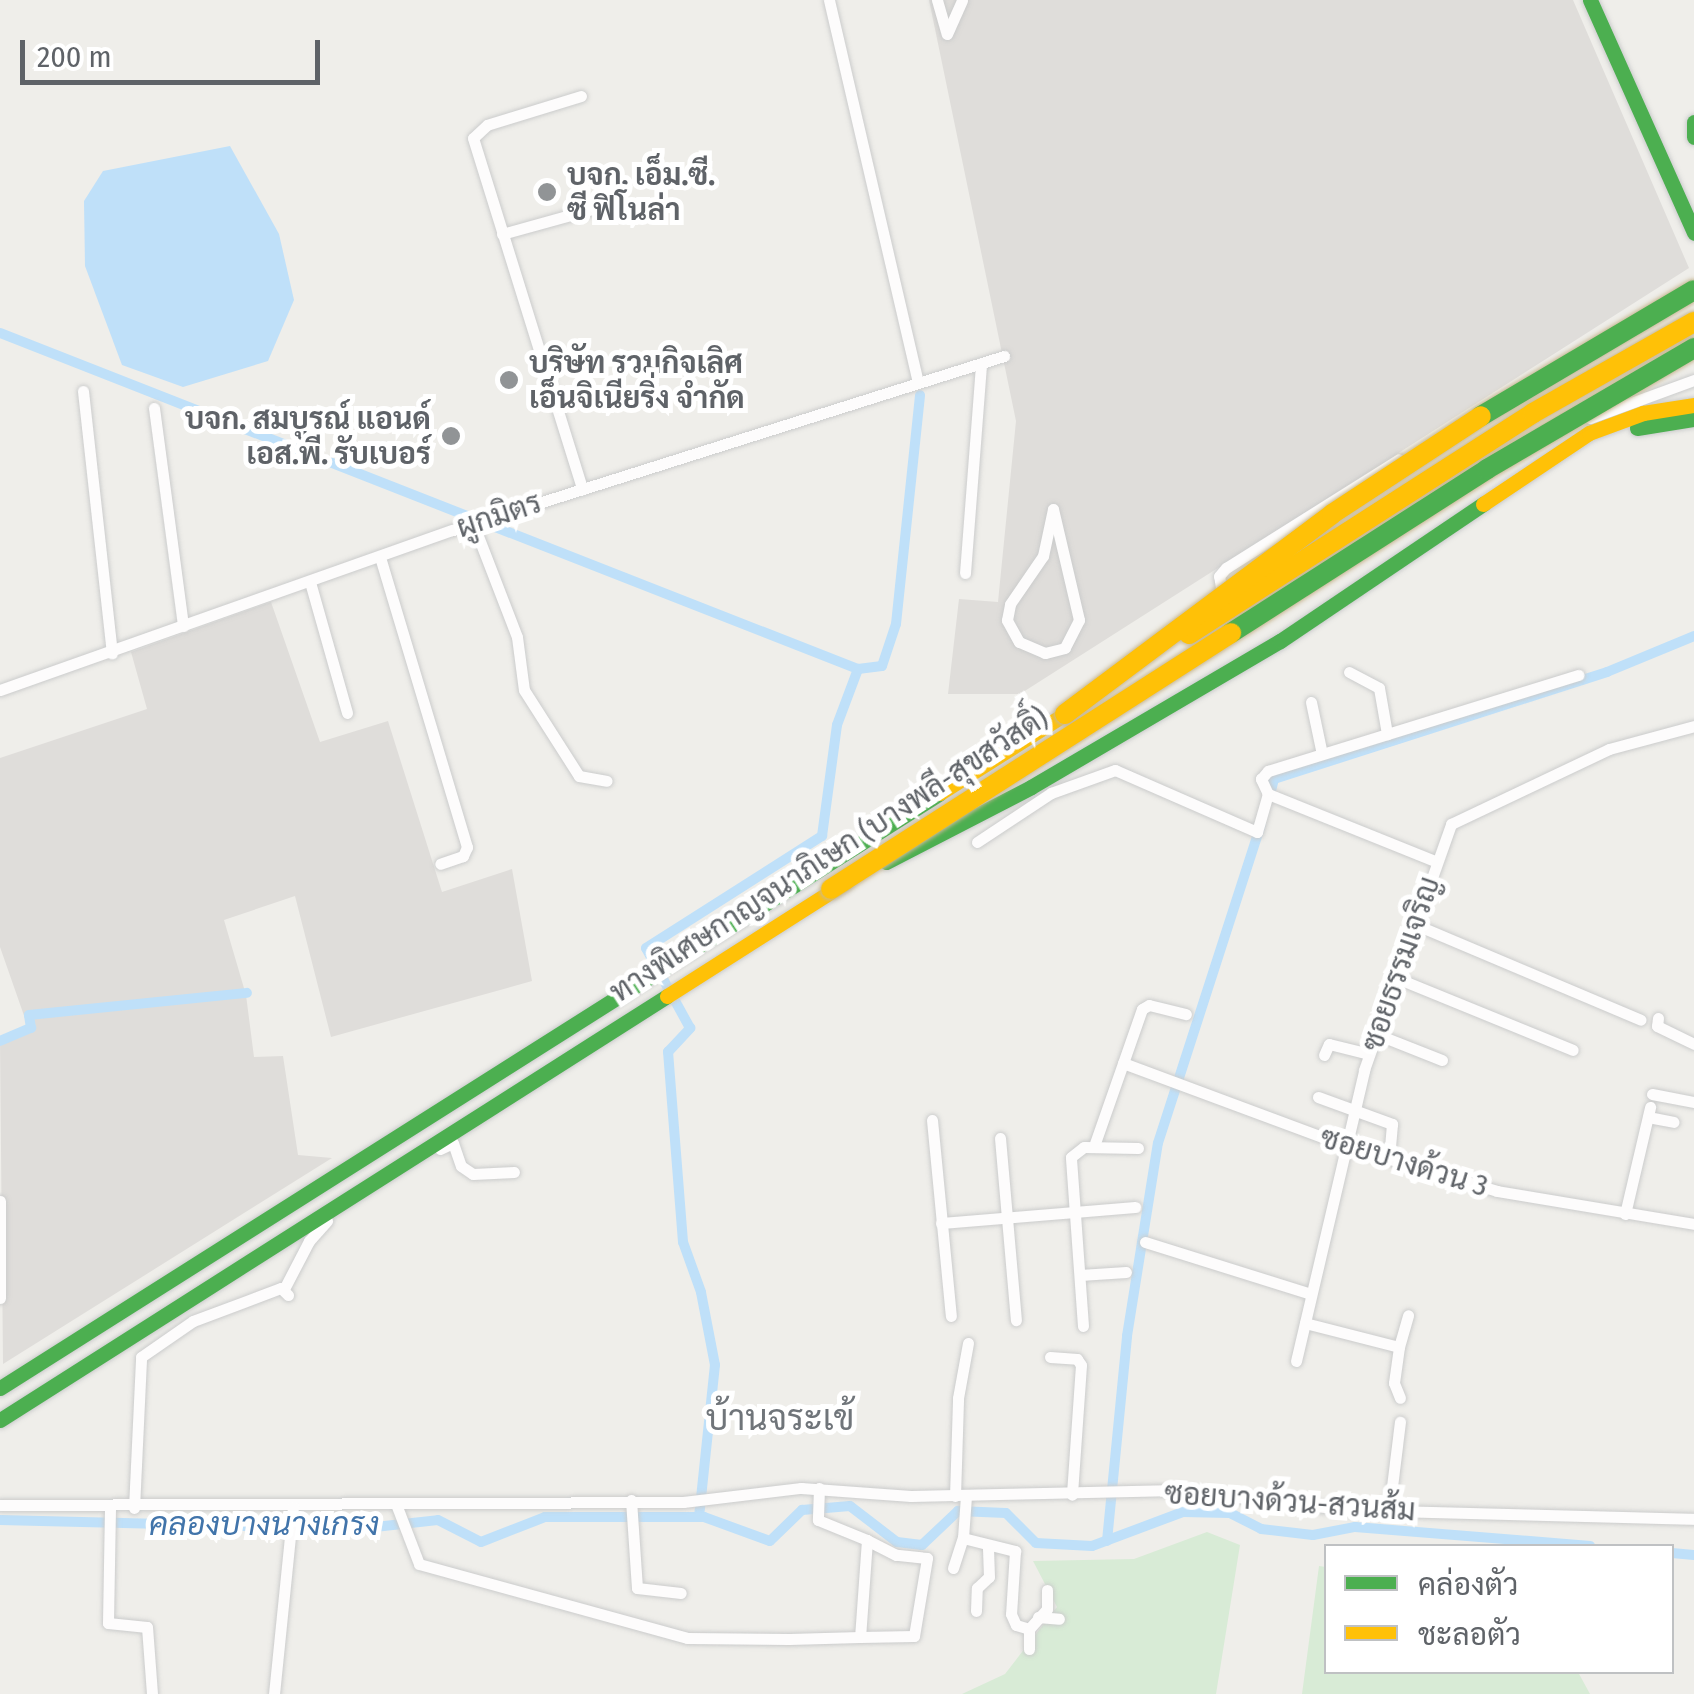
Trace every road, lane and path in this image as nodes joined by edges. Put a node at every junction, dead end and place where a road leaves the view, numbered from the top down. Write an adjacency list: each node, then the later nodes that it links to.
1 (829, 0): 17 (street)
2 (937, 0): 3 (street)
3 (962, 0)
4 (1590, 0): 9 (main road)
5 (581, 96): 10 (street)
6 (1694, 122): 7 (main road)
7 (1694, 137)
8 (592, 209): 10 (street)
9 (1694, 233)
10 (502, 234): 22 (street)
11 (1694, 286): 16 (street); 36 (main road, bridge)
12 (1694, 322): 36 (main road, ทางพิเศษกาญจนาภิเษก (บางพลี-สุขสวัสดิ์), bridge)
13 (1694, 348): 45 (main road, ทางพิเศษกาญจนาภิเษก (บางพลี-สุขสวัสดิ์), bridge)
14 (1004, 356): 15 (street, ผูกมิตร)
15 (980, 364): 17 (street, ผูกมิตร); 27 (street)
16 (1694, 380)
17 (918, 382): 22 (street, ผูกมิตร)
18 (83, 391): 30 (street)
19 (1694, 405): 23 (main road)
20 (154, 408): 29 (street)
21 (1694, 419): 23 (main road)
22 (582, 489): 25 (street, ผูกมิตร)
23 (1498, 492): 45 (main road, bridge)
24 (1053, 509): 24 (street)
25 (475, 523): 26 (street, ผูกมิตร); 40 (street)
26 (380, 557): 28 (street, ผูกมิตร); 44 (street)
27 (965, 573)
28 (310, 582): 29 (street, ผูกมิตร); 35 (street)
29 (183, 626): 30 (street, ผูกมิตร)
30 (112, 653): 33 (street, ผูกมิตร)
31 (1349, 672): 38 (street)
32 (1579, 675): 38 (street)
33 (0, 690)
34 (1311, 702): 39 (street)
35 (346, 713)
36 (1065, 714): 92 (main road, ทางพิเศษกาญจนาภิเษก (บางพลี-สุขสวัสดิ์))
37 (1694, 726): 43 (street, ซอยธรรมเจริญ)
38 (1387, 734): 39 (street)
39 (1322, 754): 41 (street)
40 (606, 781)
41 (1270, 794): 42 (street); 43 (street)
42 (977, 842)
43 (1437, 862): 46 (street, ซอยธรรมเจริญ)
44 (440, 864)
45 (832, 889): 94 (main road, ทางพิเศษกาญจนาภิเษก (บางพลี-สุขสวัสดิ์))
46 (1414, 924): 47 (street, ซอยธรรมเจริญ); 50 (street)
47 (1394, 976): 51 (street, ซอยธรรมเจริญ); 53 (street)
48 (1186, 1014): 57 (street)
49 (1658, 1018): 52 (street)
50 (1641, 1020)
51 (1376, 1034): 54 (street, ซอยธรรมเจริญ); 56 (street)
52 (1694, 1044)
53 (1572, 1050)
54 (1369, 1054): 55 (street); 61 (street, ซอยธรรมเจริญ)
55 (1324, 1055)
56 (1442, 1060)
57 (1123, 1063): 65 (street, ซอยบางด้วน 3); 66 (street)
58 (1318, 1097): 61 (street)
59 (1694, 1102): 60 (street)
60 (1650, 1106): 63 (street); 73 (street)
61 (1353, 1109): 65 (street, ซอยธรรมเจริญ); 68 (street)
62 (932, 1120): 76 (street)
63 (1674, 1122)
64 (1000, 1138): 74 (street)
65 (1343, 1144): 68 (street, ซอยบางด้วน 3); 81 (street, ซอยธรรมเจริญ)
66 (1094, 1146): 67 (street); 72 (street)
67 (1138, 1148)
68 (1389, 1158): 73 (street, ซอยบางด้วน 3)
69 (514, 1172): 102 (street)
70 (0, 1201): 75 (street)
71 (1135, 1207): 72 (street)
72 (1074, 1212): 74 (street); 80 (street)
73 (1625, 1214): 77 (street, ซอยบางด้วน 3)
74 (1007, 1218): 76 (street); 85 (street)
75 (1, 1219): 82 (street)
76 (941, 1223): 83 (street)
77 (1694, 1224)
78 (1145, 1242): 81 (street)
79 (1126, 1272): 80 (street)
80 (1080, 1275): 87 (street)
81 (1311, 1294): 86 (street, ซอยธรรมเจริญ)
82 (0, 1298)
83 (951, 1316)
84 (1408, 1316): 89 (street)
85 (1016, 1320)
86 (1306, 1323): 89 (street); 91 (street, ซอยธรรมเจริญ)
87 (1083, 1326)
88 (968, 1343): 98 (street)
89 (1399, 1347): 93 (street)
90 (1050, 1356): 97 (street)
91 (1296, 1361)
92 (0, 1388)
93 (1400, 1398)
94 (0, 1420)
95 (1400, 1422): 103 (street)
96 (819, 1491): 98 (street, ซอยบางด้วน-สวนส้ม); 99 (street, ซอยบางด้วน-สวนส้ม); 108 (street)
97 (1072, 1495): 98 (street, ซอยบางด้วน-สวนส้ม); 103 (street, ซอยบางด้วน-สวนส้ม)
98 (962, 1498): 107 (street)
99 (631, 1504): 101 (street); 112 (street)
100 (0, 1506): 106 (street)
101 (396, 1506): 104 (street); 117 (street)
102 (134, 1508): 104 (street); 106 (street)
103 (1389, 1511): 105 (street, ซอยบางด้วน-สวนส้ม)
104 (292, 1513): 120 (street)
105 (1694, 1518)
106 (109, 1520): 119 (street)
107 (965, 1531): 109 (street); 110 (street)
108 (866, 1540): 117 (street); 117 (street)
109 (988, 1546): 113 (street); 116 (street)
110 (953, 1568)
111 (1047, 1590): 114 (street)
112 (681, 1594)
113 (976, 1610)
114 (1038, 1618): 115 (street); 116 (street)
115 (1059, 1619)
116 (1029, 1629): 118 (street)
117 (860, 1637)
118 (1029, 1650)
119 (152, 1694)
120 (274, 1694)

